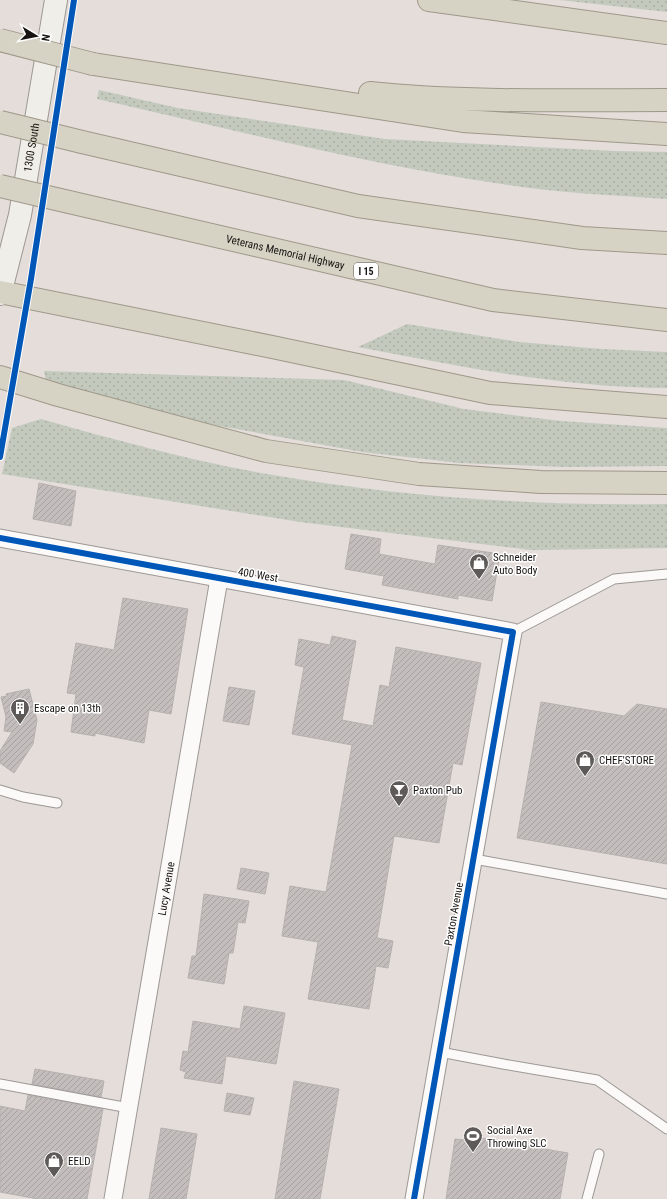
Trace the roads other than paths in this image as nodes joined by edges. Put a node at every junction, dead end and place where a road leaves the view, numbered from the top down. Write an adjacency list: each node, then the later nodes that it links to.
1 (56, 0): 11 (main road, 1300 South)
2 (429, 0): 3 (highway)
3 (667, 33)
4 (0, 40): 5 (highway, bridge)
5 (253, 90): 6 (highway); 8 (highway)
6 (667, 100)
7 (0, 122): 10 (highway, bridge)
8 (667, 134)
9 (0, 186): 12 (highway, Veterans Memorial Highway / I 15, bridge)
10 (667, 243)
11 (0, 293): 14 (highway)
12 (667, 320)
13 (0, 377): 15 (highway)
14 (667, 407)
15 (667, 483)
16 (0, 538): 18 (street, 400 West)
17 (667, 574): 19 (lane)
18 (219, 578): 19 (street, 400 West); 26 (street, Lucy Avenue)
19 (513, 632): 22 (street, Paxton Avenue)
20 (0, 790): 21 (lane)
21 (57, 803)
22 (474, 859): 23 (lane); 24 (street, Paxton Avenue)
23 (667, 894)
24 (440, 1052): 27 (lane); 30 (street, Paxton Avenue)
25 (0, 1084): 26 (lane)
26 (129, 1108): 29 (street, Lucy Avenue)
27 (667, 1129)
28 (599, 1154): 31 (lane)
29 (113, 1199)
30 (414, 1199)
31 (587, 1199)

